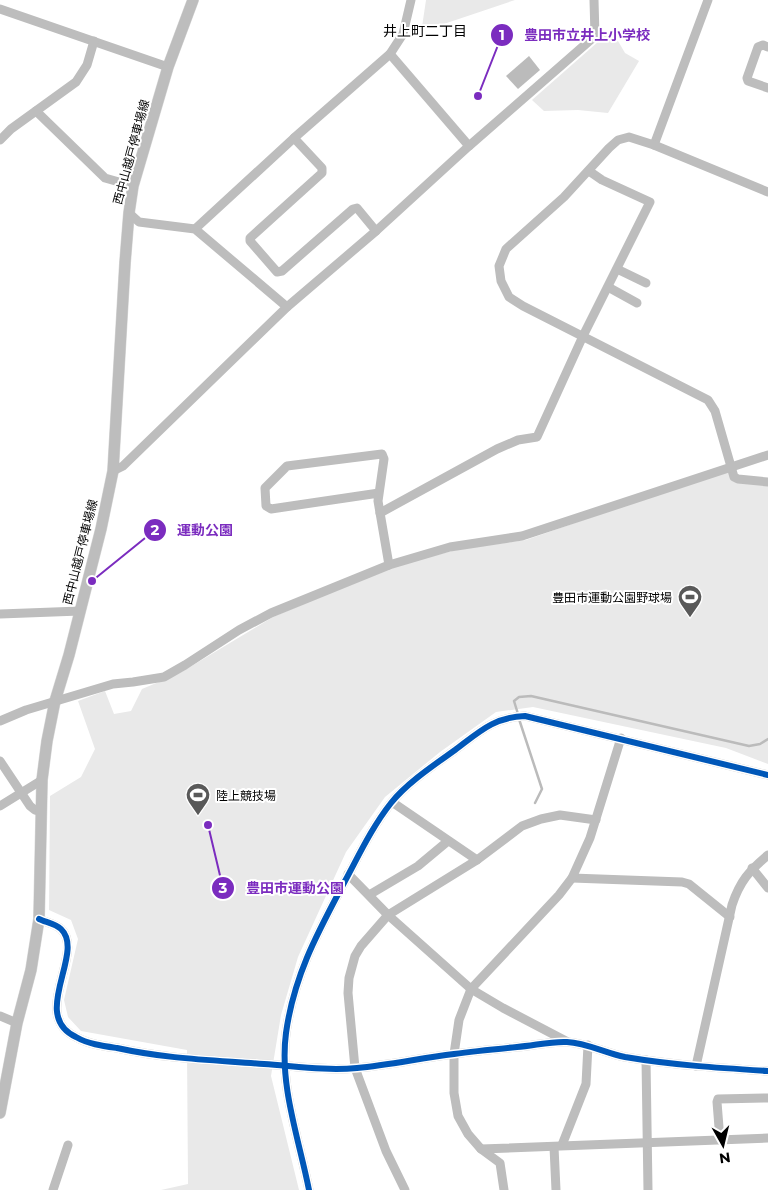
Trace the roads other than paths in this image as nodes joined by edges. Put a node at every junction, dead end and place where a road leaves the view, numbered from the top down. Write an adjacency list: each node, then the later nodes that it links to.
1 (193, 0): 9 (main road, 西中山越戸停車場線)
2 (411, 0): 8 (street)
3 (594, 0): 15 (street)
4 (708, 0): 14 (street)
5 (0, 9): 6 (street)
6 (94, 41): 9 (street); 11 (street)
7 (768, 47): 10 (street)
8 (390, 54): 12 (street); 15 (street)
9 (168, 66): 17 (main road, 西中山越戸停車場線)
10 (768, 88)
11 (36, 111): 13 (street); 17 (street)
12 (294, 138): 20 (street); 21 (street)
13 (0, 140)
14 (654, 145): 16 (street); 18 (street)
15 (469, 146): 21 (street)
16 (589, 171): 22 (street); 27 (street)
17 (133, 186): 19 (main road, 西中山越戸停車場線)
18 (768, 192)
19 (129, 213): 20 (street); 30 (main road, 西中山越戸停車場線)
20 (195, 229): 26 (street)
21 (376, 231): 26 (street)
22 (617, 269): 23 (street); 24 (street)
23 (646, 284)
24 (608, 287): 25 (street); 27 (street)
25 (637, 302)
26 (287, 308): 30 (street)
27 (583, 336): 29 (street); 33 (street)
28 (768, 455): 29 (street)
29 (731, 468): 31 (street); 34 (street)
30 (113, 471): 35 (main road, 西中山越戸停車場線)
31 (768, 482)
32 (379, 493): 32 (street); 33 (street)
33 (380, 513): 34 (street)
34 (389, 565): 37 (street)
35 (80, 611): 36 (street); 37 (main road, 西中山越戸停車場線)
36 (0, 614)
37 (55, 701): 38 (street); 42 (main road, 西中山越戸停車場線)
38 (0, 721)
39 (621, 738): 41 (street); 44 (street); 47 (street)
40 (0, 761): 43 (street)
41 (768, 775)
42 (42, 780): 43 (street); 46 (main road, 西中山越戸停車場線)
43 (20, 793): 45 (street); 46 (street)
44 (392, 802): 48 (street); 52 (street)
45 (0, 806)
46 (40, 811): 58 (main road, 西中山越戸停車場線)
47 (596, 820): 50 (street); 53 (street)
48 (448, 841): 50 (street); 55 (street)
49 (768, 855): 51 (street)
50 (477, 860): 56 (street)
51 (752, 868): 54 (street); 57 (street)
52 (348, 874): 55 (street); 66 (street)
53 (572, 878): 57 (street); 59 (street)
54 (768, 888)
55 (369, 895): 56 (street)
56 (388, 915): 59 (street); 68 (street)
57 (730, 917): 67 (street)
58 (39, 919): 61 (main road, 西中山越戸停車場線); 66 (street)
59 (471, 989): 62 (street); 64 (street)
60 (0, 1016): 61 (street)
61 (17, 1022): 71 (main road, 西中山越戸停車場線)
62 (566, 1042): 63 (street); 64 (street)
63 (588, 1045): 65 (street); 77 (street)
64 (454, 1054): 68 (street); 78 (street)
65 (646, 1060): 67 (street); 75 (street)
66 (285, 1066): 68 (street); 80 (street)
67 (696, 1066): 69 (street)
68 (355, 1068): 81 (street)
69 (768, 1072)
70 (768, 1098): 74 (street)
71 (1, 1100): 72 (main road, 西中山越戸停車場線)
72 (0, 1113)
73 (768, 1138): 74 (street)
74 (720, 1140): 75 (street)
75 (648, 1142): 77 (street); 84 (street)
76 (68, 1145): 79 (street)
77 (558, 1146): 78 (street); 83 (street)
78 (481, 1149): 82 (street)
79 (53, 1190)
80 (309, 1190)
81 (405, 1190)
82 (504, 1190)
83 (556, 1190)
84 (648, 1190)

